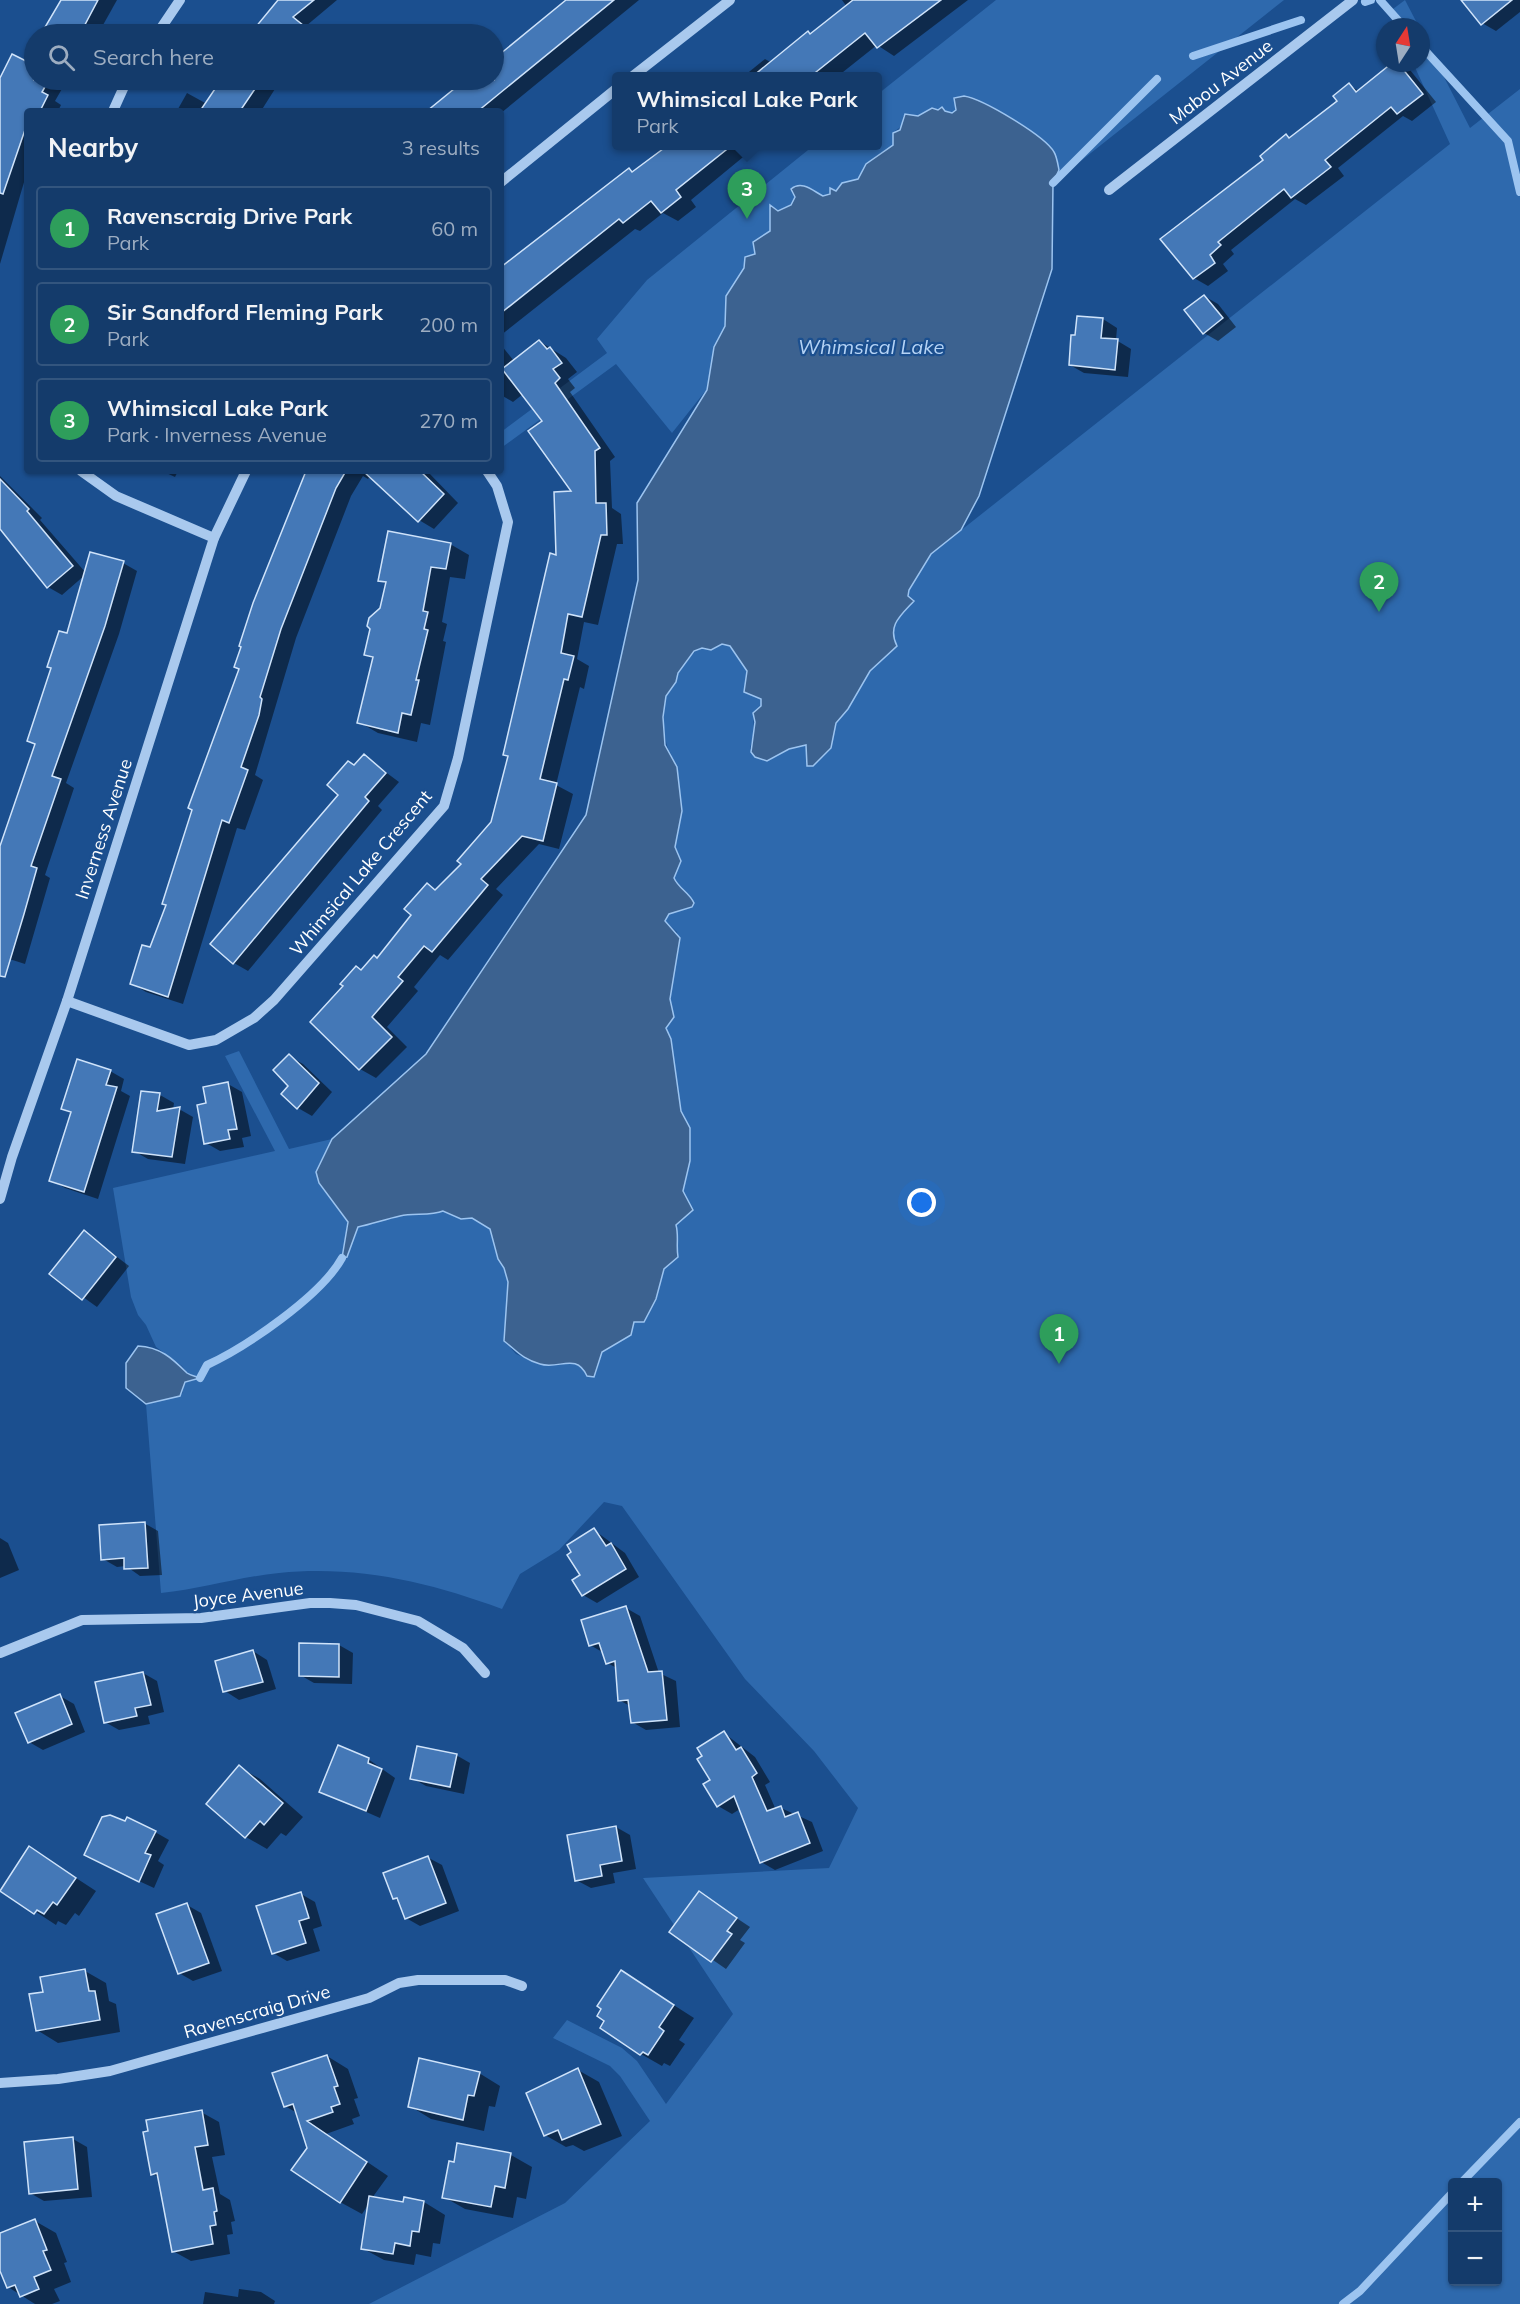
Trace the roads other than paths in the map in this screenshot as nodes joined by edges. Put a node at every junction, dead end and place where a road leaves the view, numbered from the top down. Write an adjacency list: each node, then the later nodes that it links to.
1 (180, 0): 4 (street)
2 (730, 0): 5 (street)
3 (1353, 0): 10 (street, Mabou Avenue)
4 (164, 24)
5 (638, 72)
6 (122, 90): 8 (street)
7 (612, 92): 9 (street)
8 (114, 108)
9 (504, 180)
10 (1108, 190)
11 (85, 474): 14 (street)
12 (245, 474): 14 (street, Inverness Avenue)
13 (489, 474): 15 (street, Whimsical Lake Crescent)
14 (213, 538): 15 (street, Inverness Avenue)
15 (67, 1001): 16 (street, Inverness Avenue)
16 (0, 1199)
17 (0, 1653): 18 (street, Joyce Avenue)
18 (485, 1673)
19 (522, 1986): 20 (street, Ravenscraig Drive)
20 (0, 2083)

